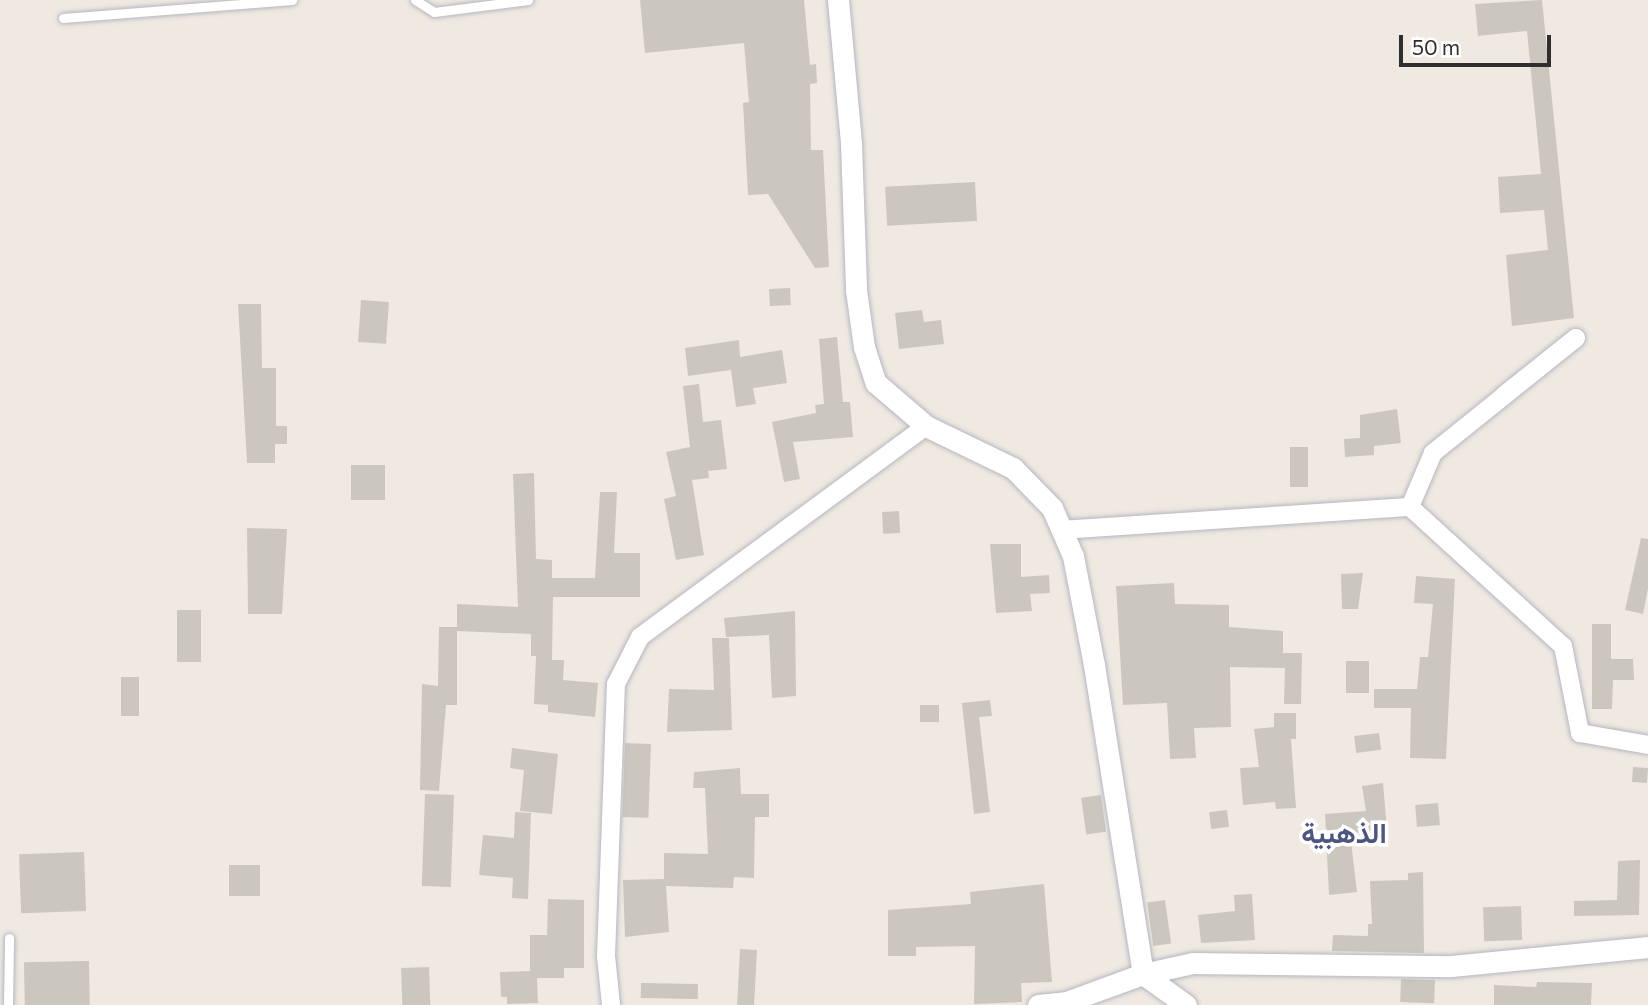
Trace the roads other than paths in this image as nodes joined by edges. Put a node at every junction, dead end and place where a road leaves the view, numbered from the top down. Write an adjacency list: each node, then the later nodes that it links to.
1 (292, 0): 5 (lane)
2 (415, 0): 3 (lane)
3 (528, 0)
4 (838, 0): 7 (street)
5 (63, 18)
6 (1503, 396): 8 (street)
7 (926, 426): 9 (street); 15 (street)
8 (1410, 507): 9 (street); 10 (street)
9 (1062, 530): 13 (street)
10 (1648, 745)
11 (9, 938): 14 (lane)
12 (1648, 947): 13 (street)
13 (1143, 974): 16 (street); 17 (street)
14 (8, 1005)
15 (611, 1005)
16 (1038, 1005)
17 (1186, 1005)

